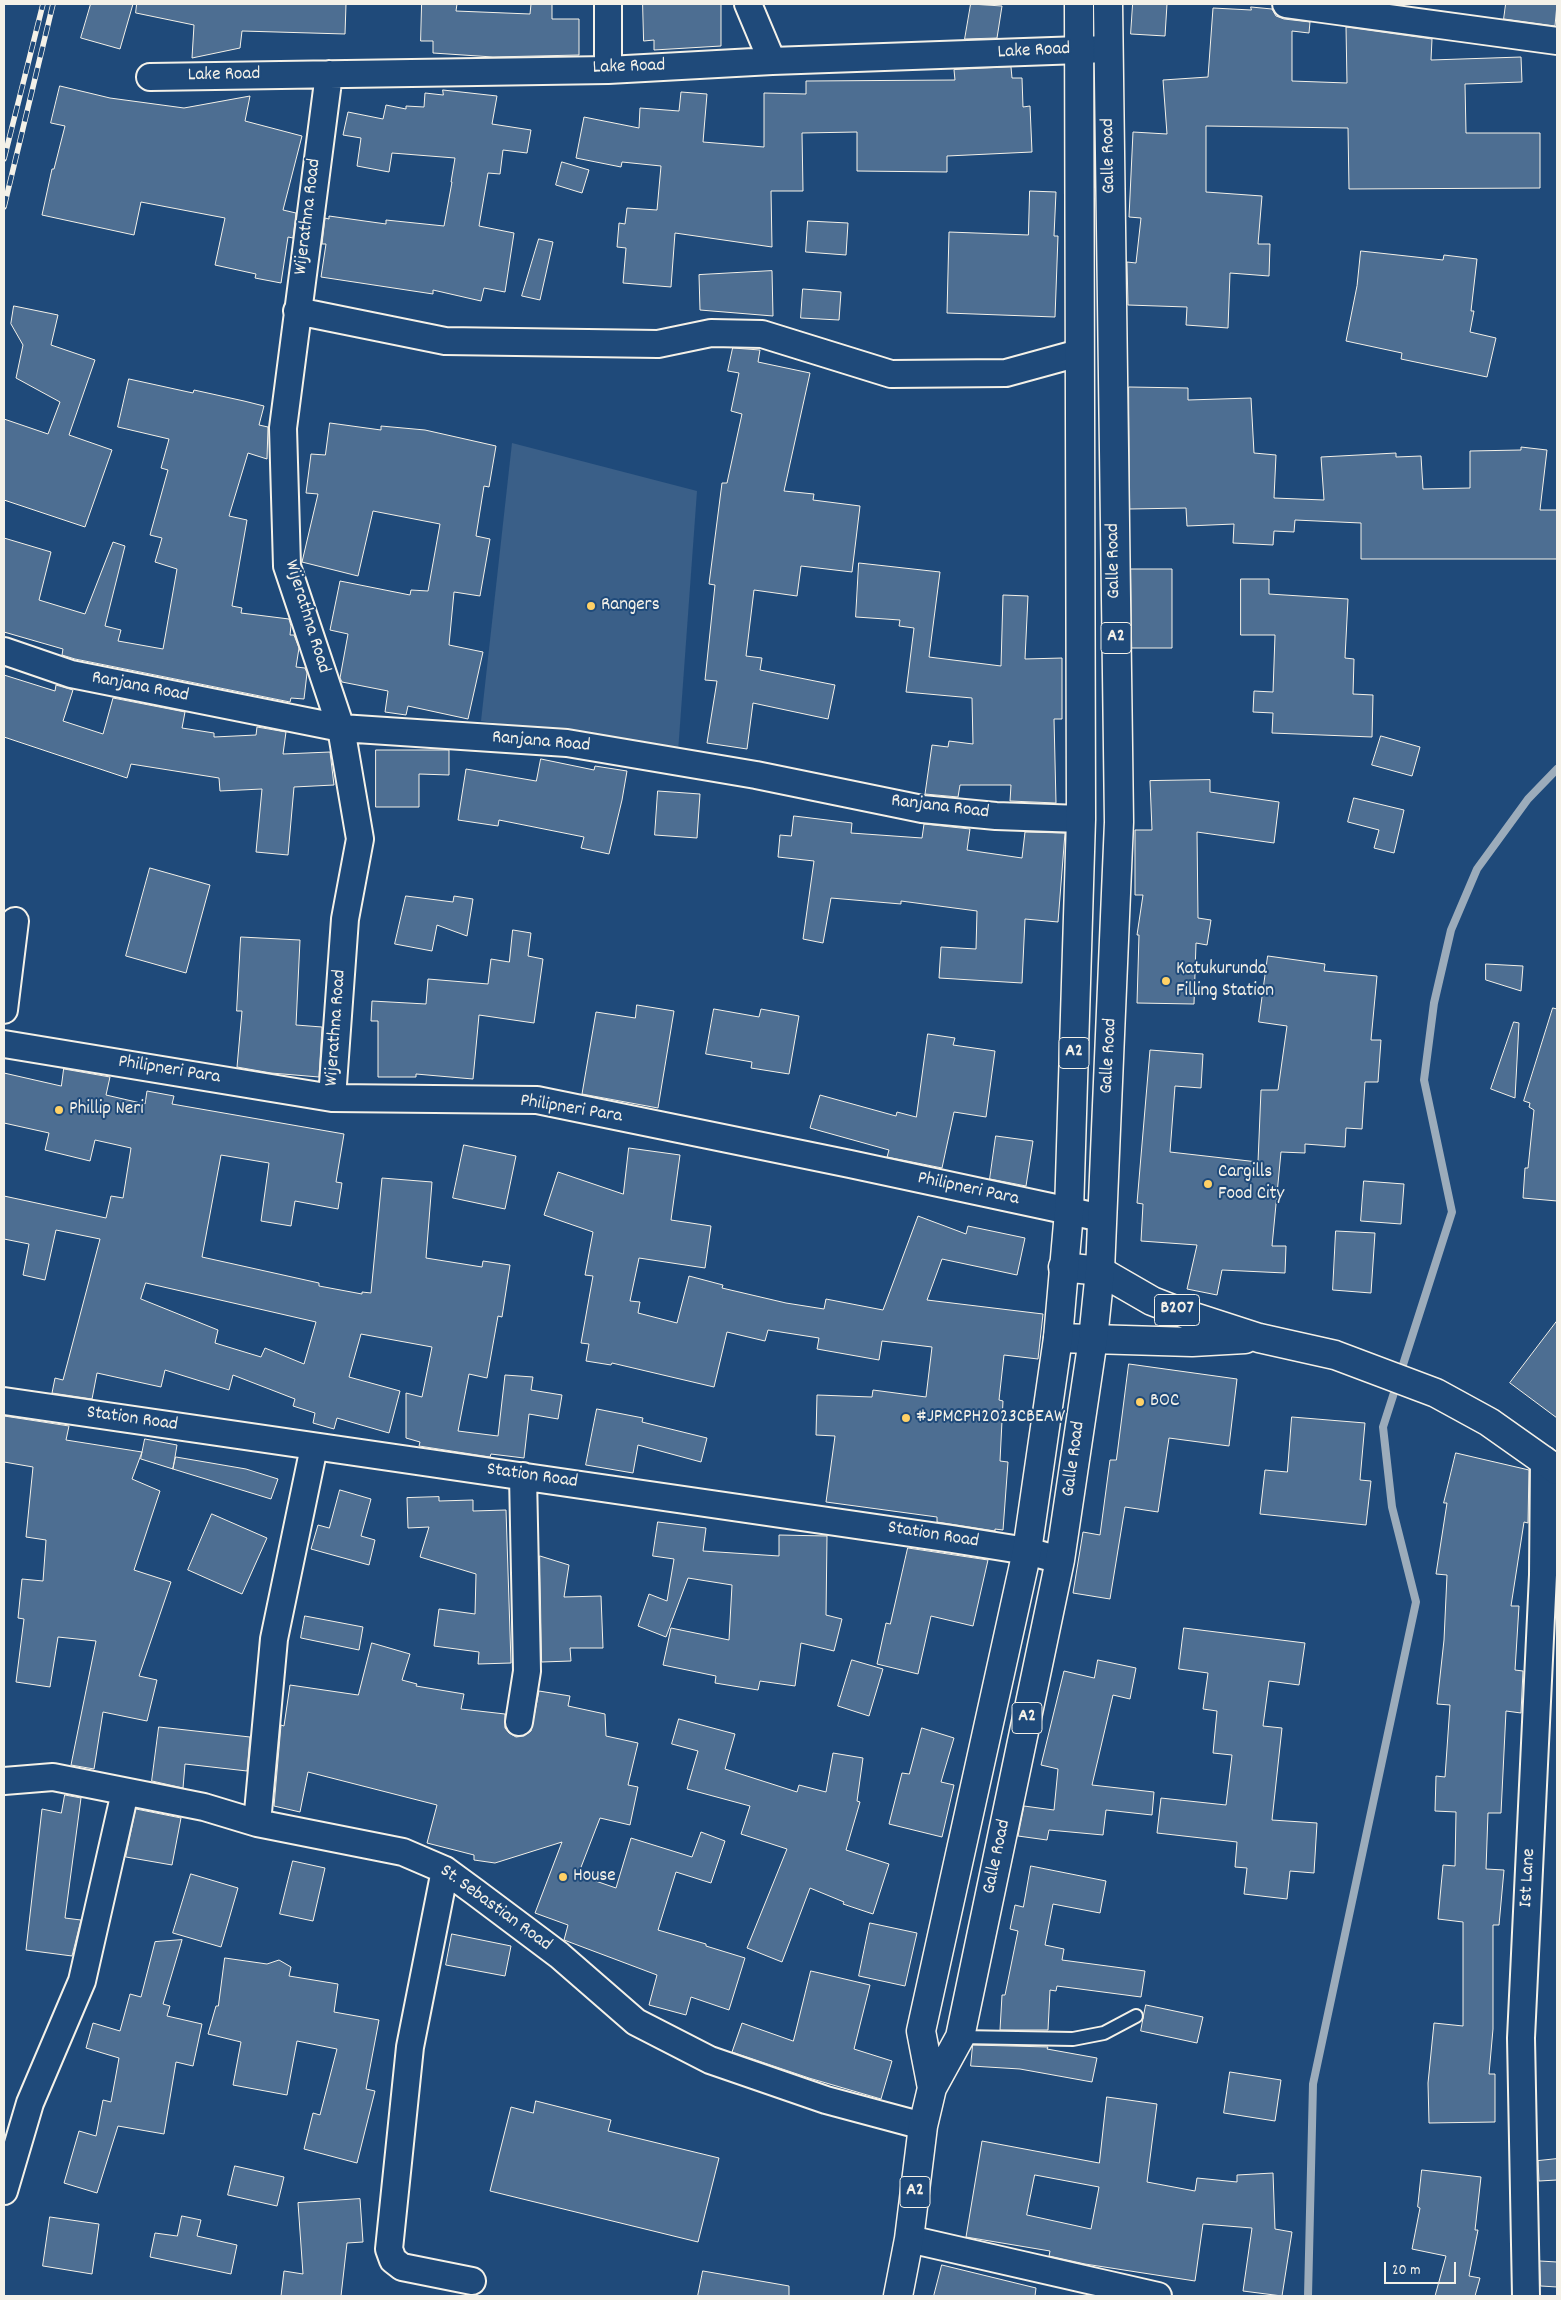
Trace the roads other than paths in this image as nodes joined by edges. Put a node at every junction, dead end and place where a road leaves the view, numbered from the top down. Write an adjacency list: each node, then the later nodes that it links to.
1 (608, 4): 10 (street)
2 (748, 4): 9 (street)
3 (1079, 4): 8 (main road, Galle Road / A2)
4 (1108, 4): 7 (main road, Galle Road / A2)
5 (1286, 4): 6 (street)
6 (1557, 41)
7 (1108, 49): 8 (street, Lake Road); 20 (main road, Galle Road / A2)
8 (1078, 50): 9 (street, Lake Road); 14 (main road, Galle Road / A2)
9 (772, 61): 10 (street, Lake Road)
10 (608, 70): 11 (street, Lake Road)
11 (329, 74): 12 (street, Lake Road); 13 (street, Wijerathna Road)
12 (150, 77)
13 (298, 311): 14 (street); 16 (street, Wijerathna Road)
14 (1079, 353): 17 (main road, Galle Road / A2)
15 (4, 651): 16 (street, Ranjana Road)
16 (342, 728): 17 (street, Ranjana Road); 23 (street, Wijerathna Road)
17 (1081, 820): 19 (main road, Galle Road / A2)
18 (15, 922): 21 (street)
19 (1076, 983): 20 (main road); 24 (main road, Galle Road / A2)
20 (1113, 985): 25 (main road, Galle Road / A2)
21 (4, 1010)
22 (4, 1044): 23 (street, Philipneri Para)
23 (332, 1098): 24 (street, Philipneri Para)
24 (1069, 1212): 25 (street, Philipneri Para); 26 (main road, Galle Road / A2)
25 (1102, 1218): 27 (main road, Galle Road / A2)
26 (1063, 1268): 27 (main road); 28 (main road, Galle Road / A2)
27 (1100, 1271): 29 (main road, B207); 30 (main road, Galle Road / A2)
28 (1058, 1338): 30 (main road); 35 (main road, Galle Road / A2)
29 (1259, 1338): 30 (main road, B207); 33 (main road, B207)
30 (1093, 1339): 36 (main road, Galle Road / A2)
31 (4, 1401): 32 (street, Station Road)
32 (314, 1447): 34 (street, Station Road); 40 (street)
33 (1550, 1465): 51 (street, Ist Lane)
34 (523, 1476): 35 (street, Station Road); 37 (street)
35 (1027, 1551): 36 (street, Station Road); 44 (main road, Galle Road / A2)
36 (1060, 1560): 43 (main road, Galle Road / A2)
37 (519, 1722)
38 (4, 1781): 39 (street, St. Sebastian Road)
39 (125, 1792): 40 (street, St. Sebastian Road); 46 (street)
40 (257, 1823): 41 (street, St. Sebastian Road)
41 (445, 1870): 45 (street, St. Sebastian Road); 48 (street)
42 (1136, 2016): 43 (lane)
43 (960, 2037): 44 (main road, Galle Road / A2)
44 (932, 2088): 45 (main road, Galle Road / A2)
45 (923, 2126): 47 (main road, Galle Road / A2)
46 (4, 2191)
47 (909, 2239): 49 (main road, Galle Road / A2); 50 (street)
48 (472, 2281)
49 (898, 2296)
50 (1158, 2296)
51 (1526, 2296)

